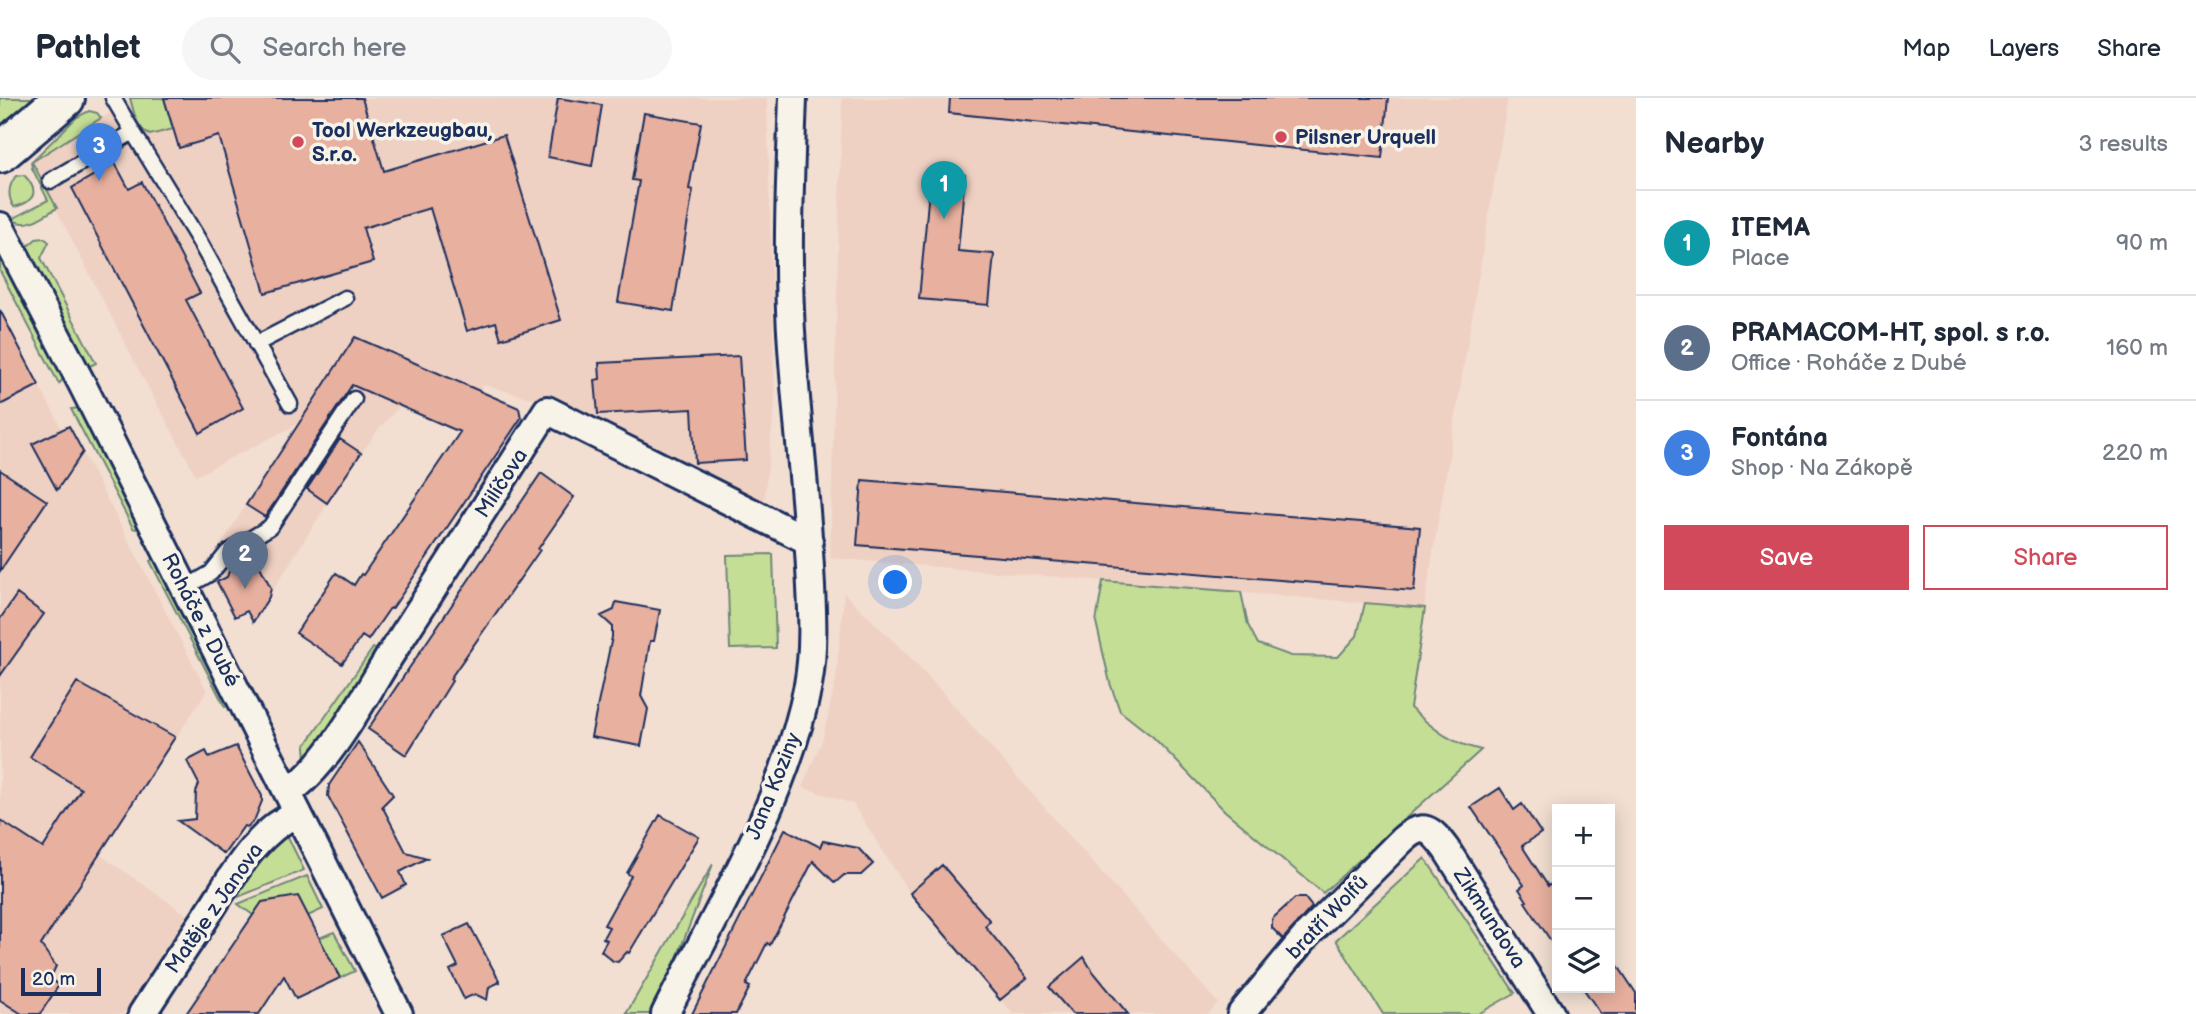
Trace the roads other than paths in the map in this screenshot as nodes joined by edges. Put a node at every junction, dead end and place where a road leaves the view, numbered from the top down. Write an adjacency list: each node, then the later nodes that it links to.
1 (65, 98): 5 (street)
2 (113, 98): 4 (lane)
3 (793, 98): 12 (street, Jana Koziny)
4 (133, 132): 6 (lane); 9 (lane)
5 (0, 153)
6 (50, 181)
7 (0, 226): 13 (street, Roháče z Dubé)
8 (345, 298): 9 (lane)
9 (256, 344): 11 (lane)
10 (354, 399): 13 (lane)
11 (290, 404)
12 (808, 541): 14 (street, Milíčova); 18 (street, Jana Koziny)
13 (185, 588): 14 (street, Roháče z Dubé)
14 (293, 803): 16 (street, Matěje z Janova); 17 (street, Roháče z Dubé)
15 (1422, 828): 19 (street, bratří Wolfů); 20 (street, Zikmundova)
16 (142, 1014)
17 (399, 1014)
18 (665, 1014)
19 (1241, 1014)
20 (1551, 1014)

